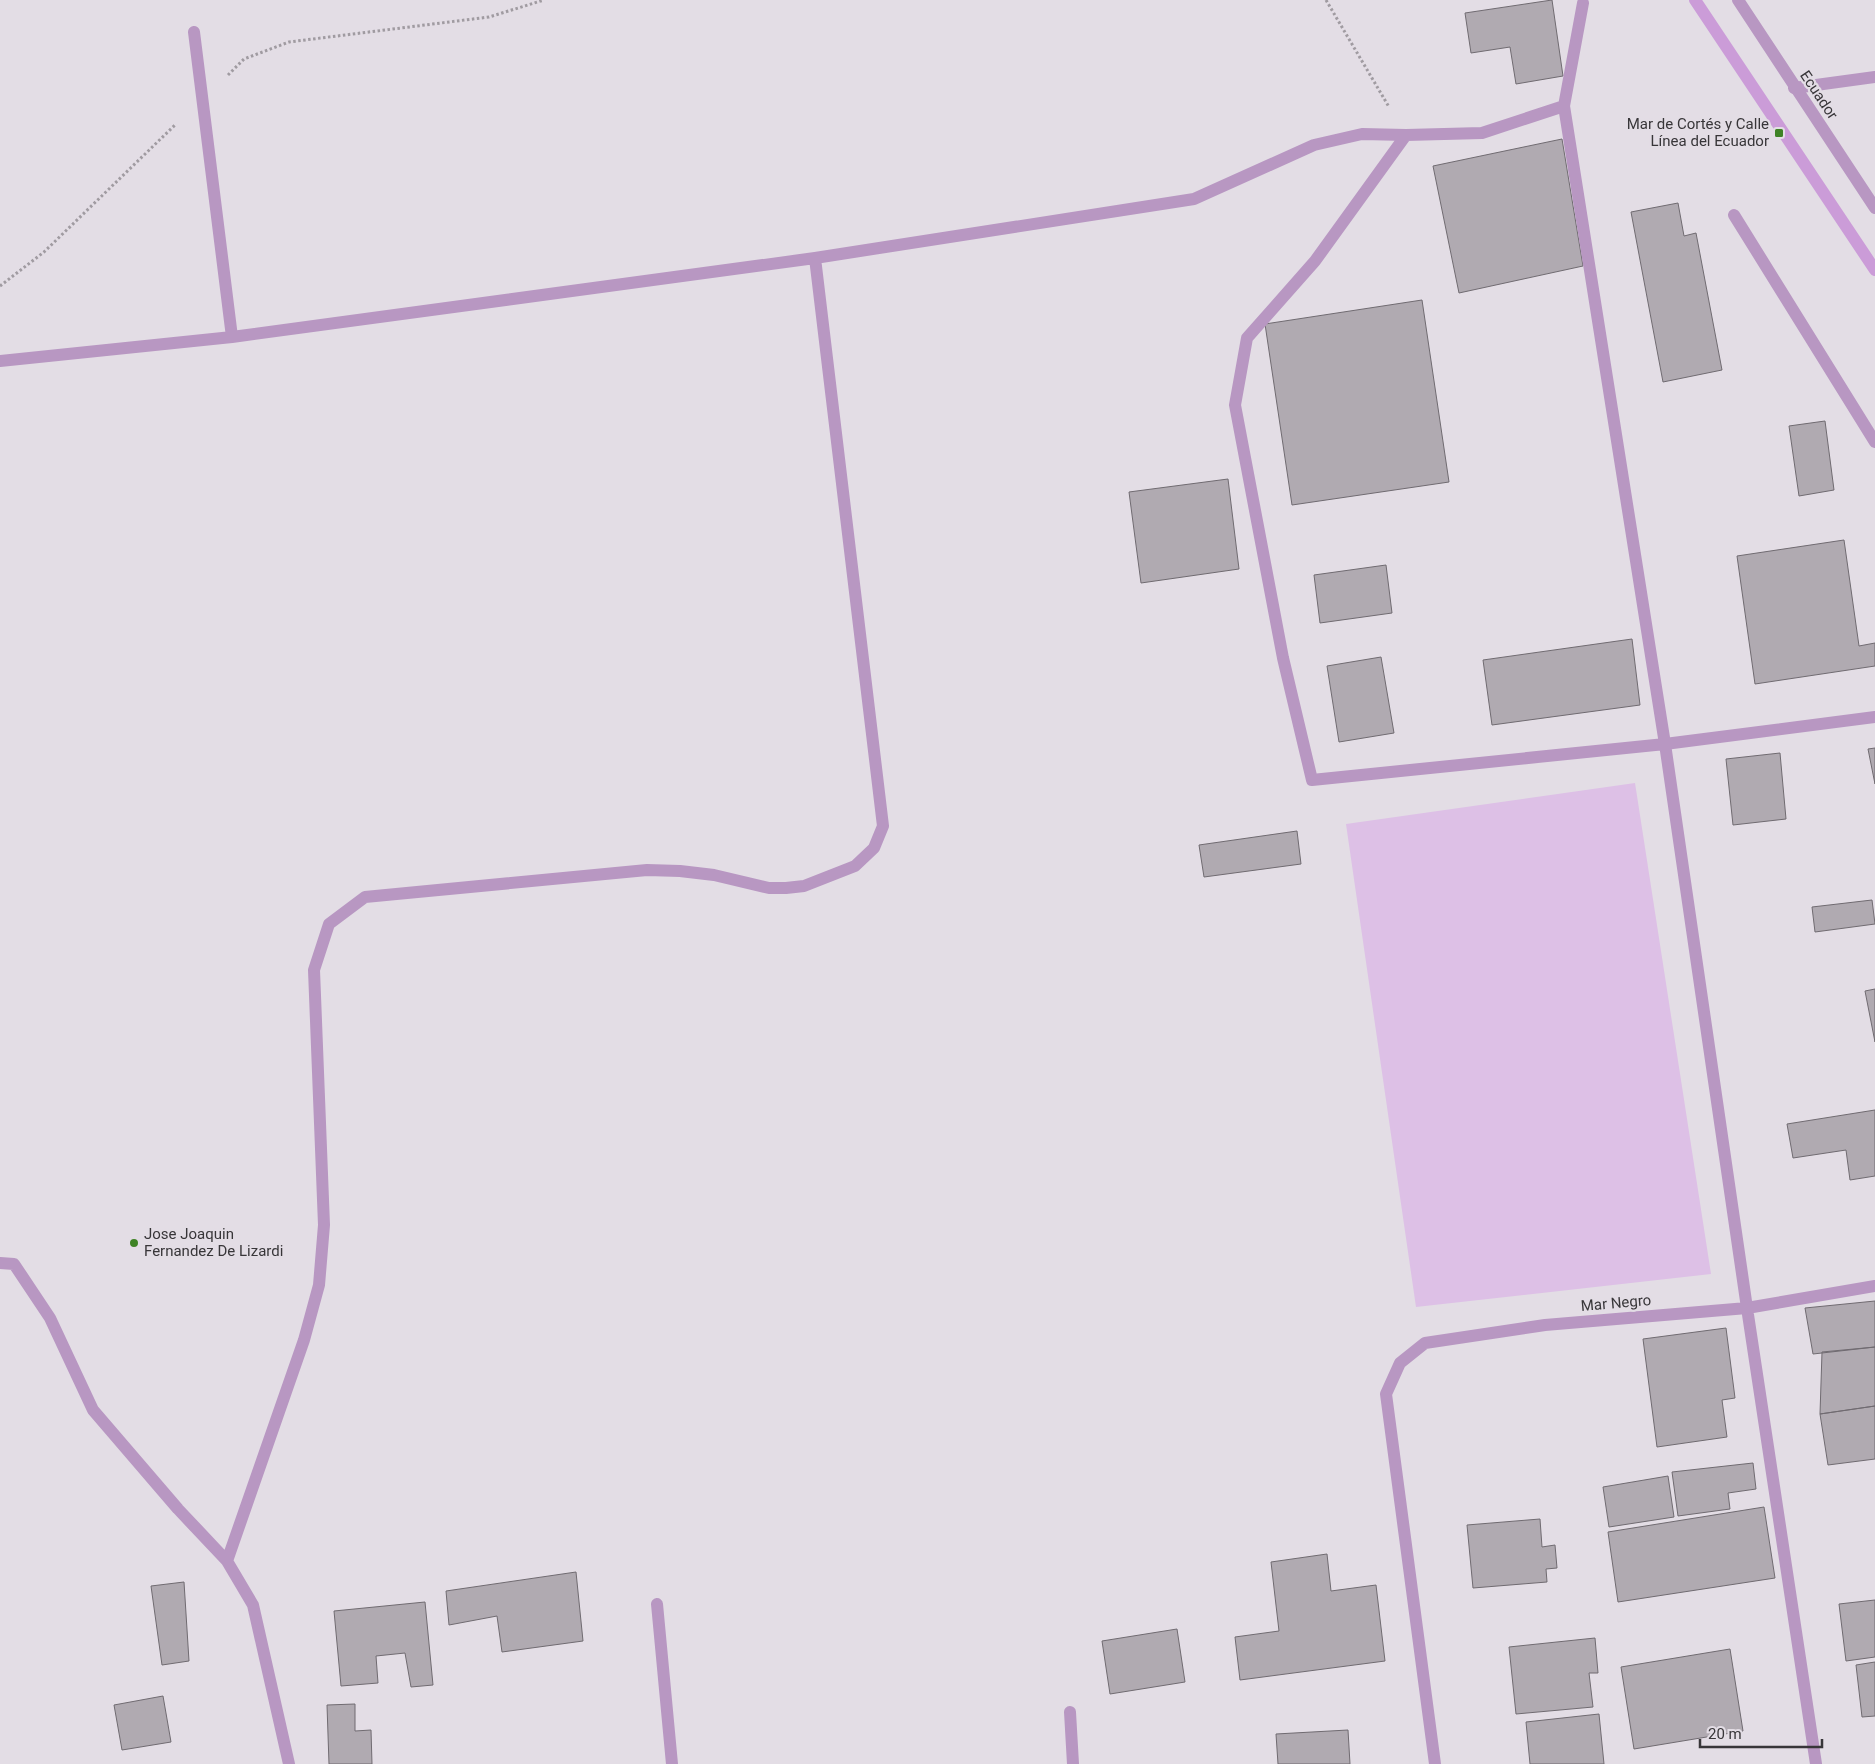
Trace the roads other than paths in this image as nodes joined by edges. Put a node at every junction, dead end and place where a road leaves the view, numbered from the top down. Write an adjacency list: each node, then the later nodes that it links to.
1 (1738, 0): 5 (street, Ecuador)
2 (1583, 3): 6 (street)
3 (194, 32): 11 (street)
4 (1875, 77): 5 (street)
5 (1794, 88): 8 (street, Ecuador)
6 (1564, 106): 7 (street); 15 (street)
7 (1406, 135): 10 (street); 15 (street)
8 (1875, 208)
9 (1734, 215): 13 (street)
10 (815, 258): 11 (street); 19 (street)
11 (232, 337): 12 (street)
12 (0, 362)
13 (1875, 442)
14 (1875, 717): 15 (street)
15 (1666, 744): 18 (street)
16 (0, 1263): 19 (street)
17 (1875, 1286): 18 (street, Mar Negro)
18 (1747, 1308): 25 (street, Mar Negro); 26 (street)
19 (227, 1561): 22 (street)
20 (657, 1604): 23 (street)
21 (1070, 1712): 24 (street)
22 (289, 1764)
23 (672, 1764)
24 (1073, 1764)
25 (1435, 1764)
26 (1816, 1764)

